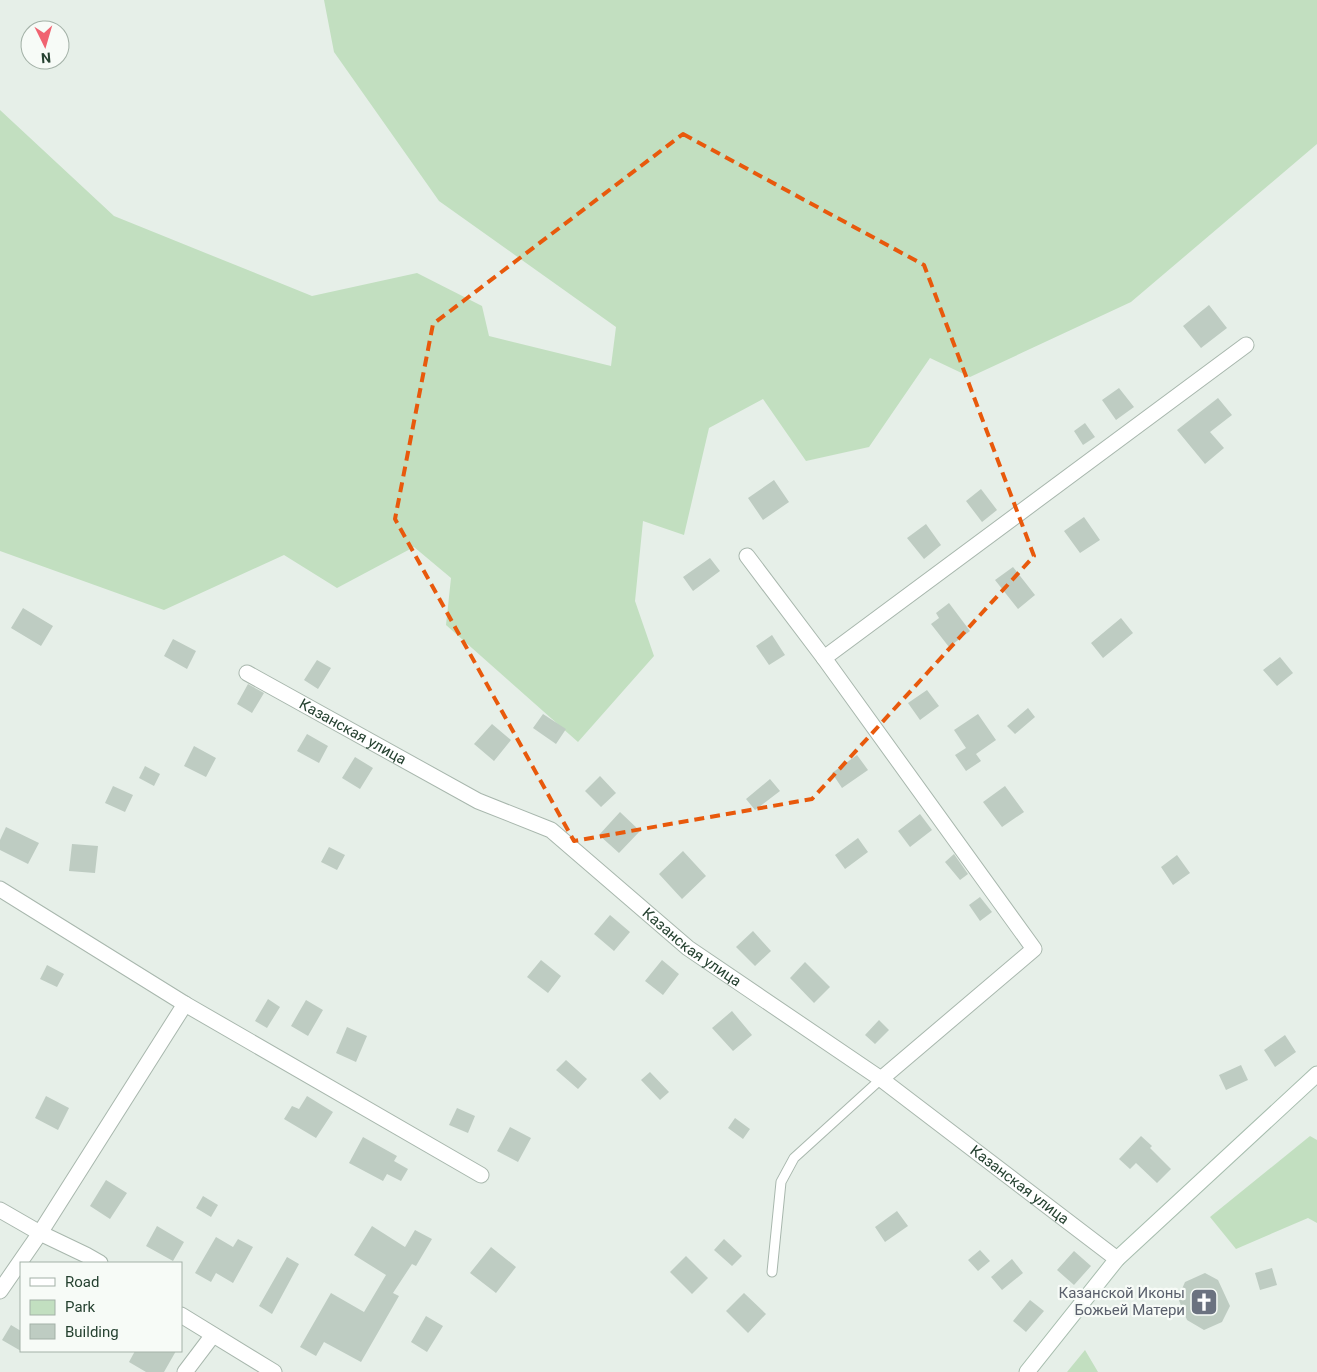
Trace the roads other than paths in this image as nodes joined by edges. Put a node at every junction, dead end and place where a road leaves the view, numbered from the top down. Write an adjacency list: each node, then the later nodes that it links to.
1 (1246, 345): 3 (street)
2 (747, 556): 3 (street)
3 (824, 658): 8 (street)
4 (246, 673): 8 (street, Казанская улица)
5 (0, 889): 6 (street)
6 (185, 1004): 9 (street); 11 (street)
7 (1317, 1074): 12 (street)
8 (881, 1079): 12 (street, Казанская улица); 14 (lane)
9 (481, 1175)
10 (0, 1210): 11 (street)
11 (40, 1233): 13 (street); 15 (street)
12 (1117, 1259): 20 (street)
13 (98, 1262)
14 (772, 1272)
15 (0, 1291)
16 (182, 1316): 17 (street)
17 (213, 1335): 18 (street); 19 (street)
18 (185, 1372)
19 (274, 1372)
20 (1027, 1372)

